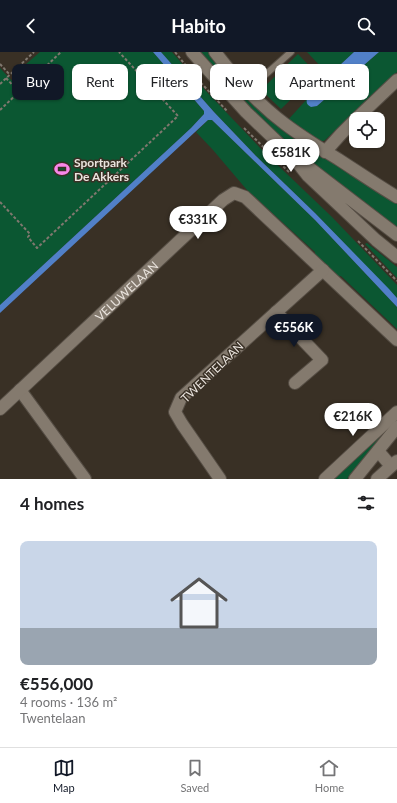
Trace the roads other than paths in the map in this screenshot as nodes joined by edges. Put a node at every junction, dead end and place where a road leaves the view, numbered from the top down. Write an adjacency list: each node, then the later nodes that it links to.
1 (192, 52): 11 (street)
2 (215, 52): 4 (street)
3 (291, 52): 5 (lane)
4 (224, 64)
5 (267, 73)
6 (397, 80): 8 (street)
7 (258, 100): 10 (street)
8 (363, 112)
9 (349, 126): 10 (street)
10 (325, 152): 12 (street)
11 (293, 157): 13 (street); 14 (street)
12 (397, 197)
13 (397, 235)
14 (397, 257)
15 (323, 270): 16 (street, TWENTELAAN); 17 (street, VELUWELAAN); 19 (street, VELUWELAAN)
16 (276, 312): 18 (street); 26 (street, TWENTELAAN)
17 (397, 340)
18 (295, 382)
19 (20, 390): 20 (street, VELUWELAAN); 25 (street)
20 (0, 409)
21 (397, 412): 27 (street)
22 (397, 427): 23 (street)
23 (378, 452): 24 (street); 28 (street)
24 (394, 463): 29 (street)
25 (84, 479)
26 (220, 479)
27 (325, 479)
28 (355, 479)
29 (377, 479)

